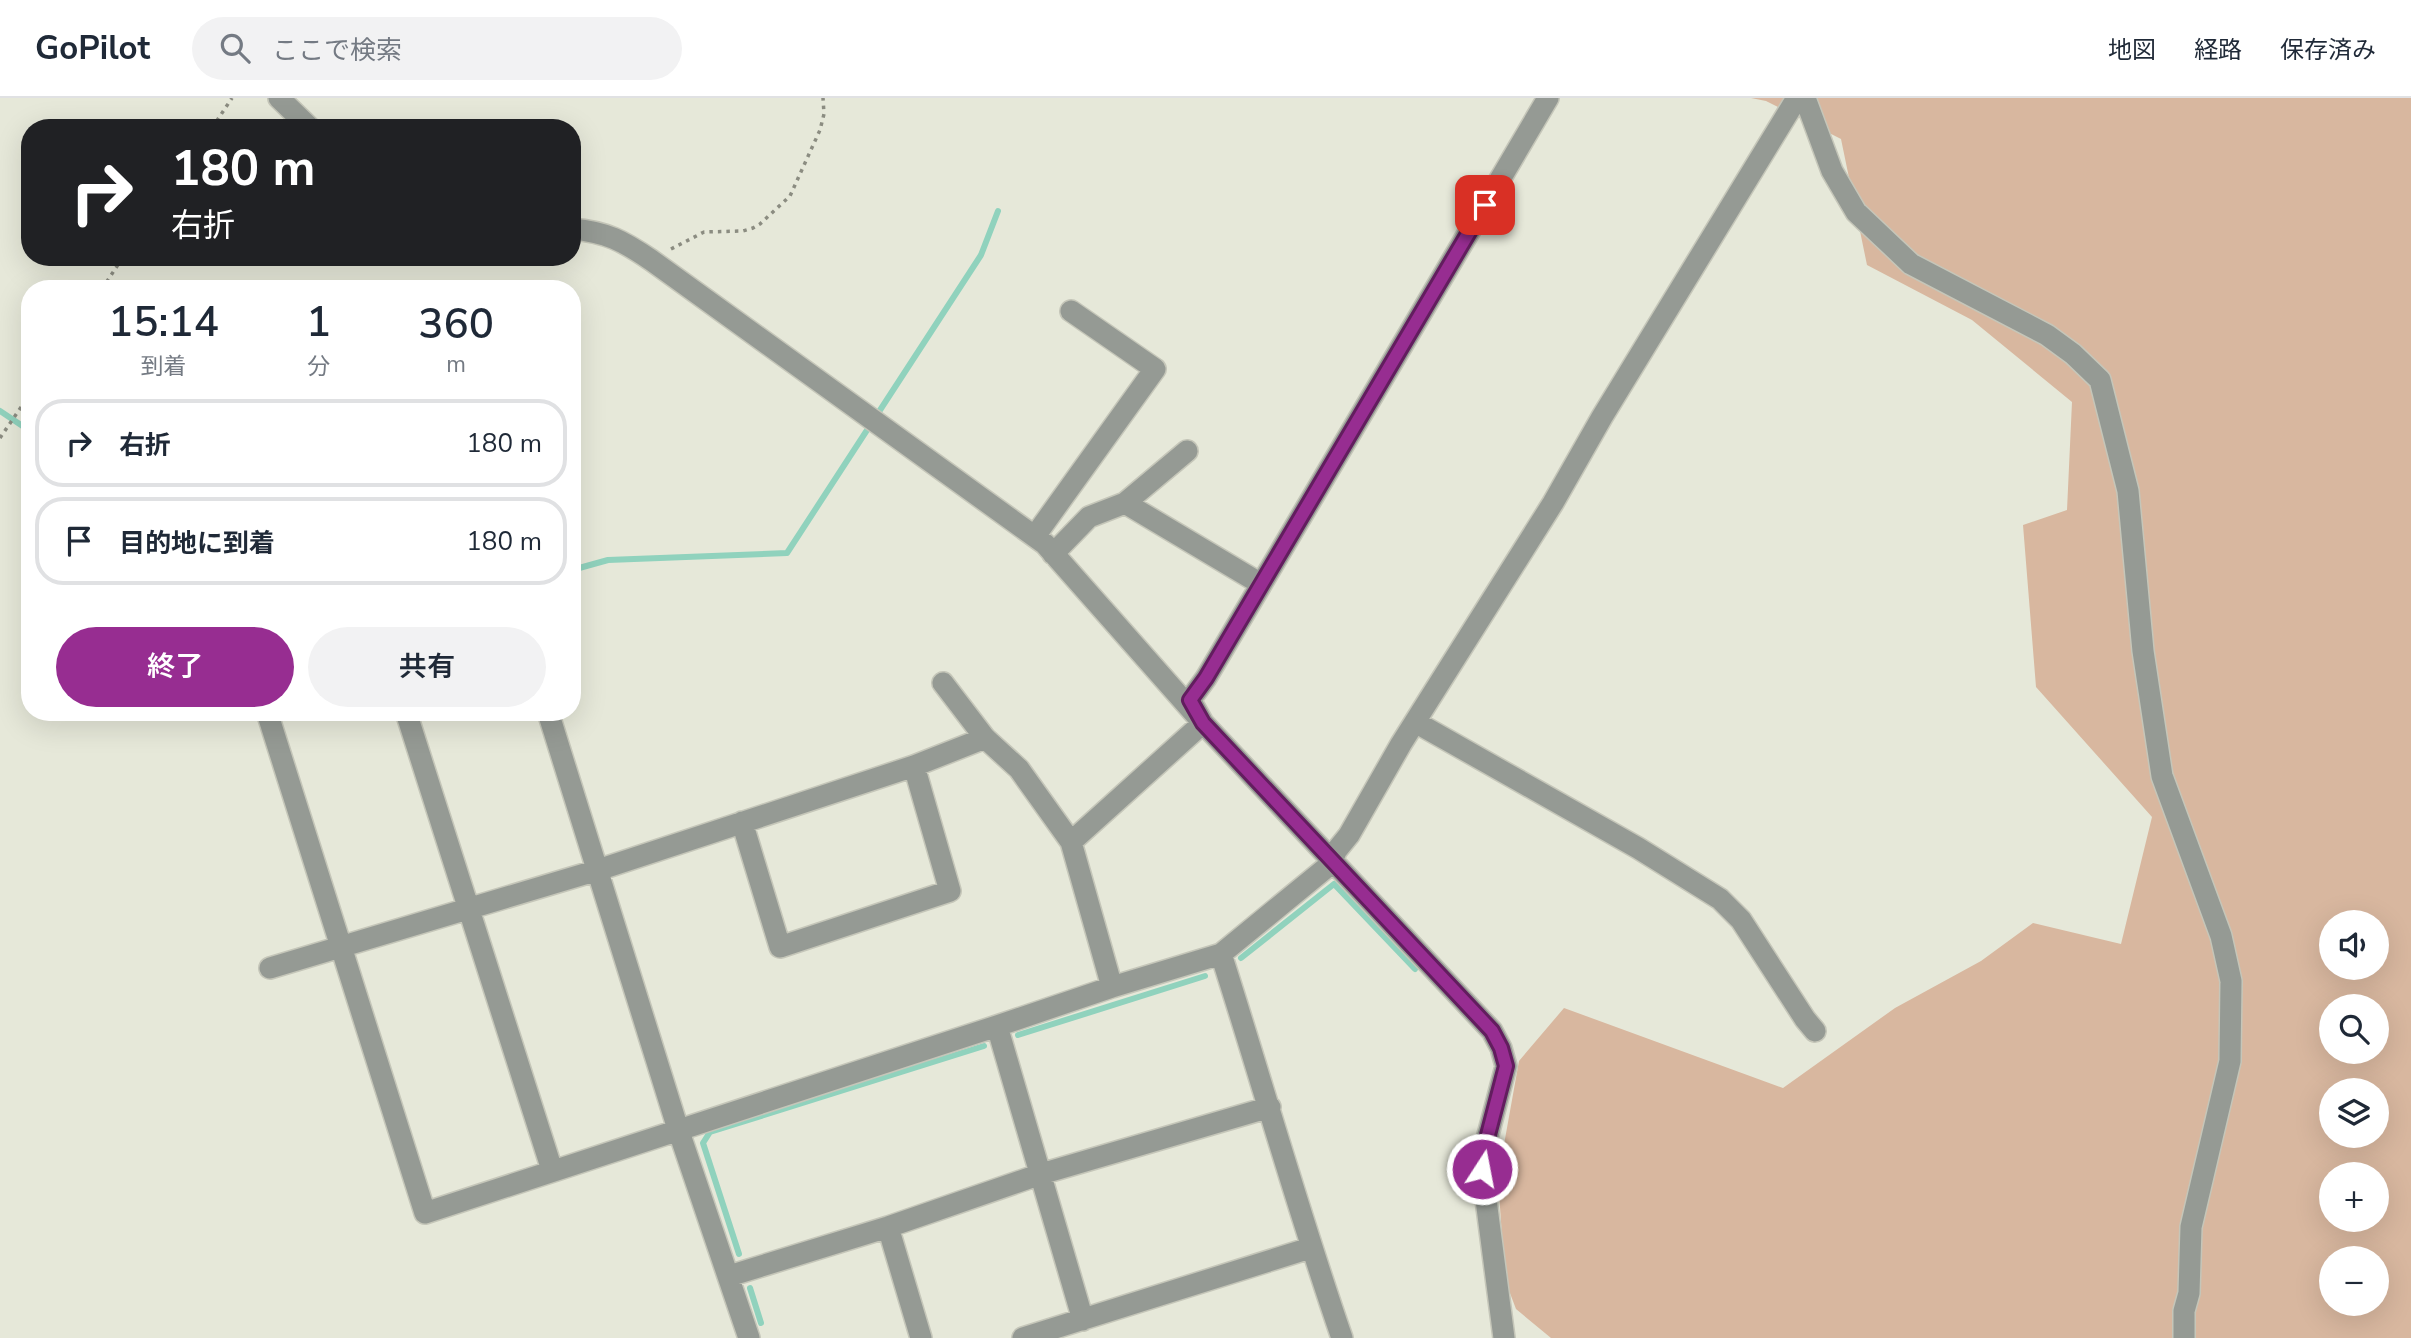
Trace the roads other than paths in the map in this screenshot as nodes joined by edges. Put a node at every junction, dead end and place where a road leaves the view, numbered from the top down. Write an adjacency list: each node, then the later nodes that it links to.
1 (279, 98): 5 (street)
2 (1548, 98): 12 (street)
3 (1797, 98): 18 (street)
4 (1805, 98): 45 (street)
5 (301, 119)
6 (581, 230): 10 (street)
7 (1070, 311): 10 (street)
8 (1187, 451): 9 (street)
9 (1125, 503): 11 (street); 12 (street)
10 (1035, 536): 11 (street)
11 (1053, 554): 17 (street)
12 (1261, 584): 17 (street)
13 (943, 683): 19 (street)
14 (270, 721): 26 (street)
15 (409, 721): 25 (street)
16 (551, 721): 24 (street)
17 (1203, 723): 22 (street); 23 (street)
18 (1417, 723): 23 (street); 31 (street)
19 (985, 738): 20 (street); 22 (street)
20 (914, 766): 21 (street); 21 (street)
21 (741, 822): 24 (street)
22 (1071, 842): 29 (street)
23 (1332, 863): 27 (street); 44 (street)
24 (598, 870): 25 (street); 33 (street)
25 (468, 908): 26 (street); 34 (street)
26 (341, 946): 28 (street); 34 (street)
27 (1221, 954): 29 (street); 32 (street)
28 (270, 968)
29 (1112, 987): 30 (street)
30 (997, 1027): 33 (street); 35 (street)
31 (1815, 1031)
32 (1270, 1107): 35 (street); 37 (street)
33 (678, 1129): 34 (street); 38 (street)
34 (552, 1170)
35 (1041, 1174): 36 (street); 39 (street)
36 (888, 1227): 38 (street); 41 (street)
37 (1310, 1248): 39 (street); 43 (street)
38 (729, 1276): 40 (street)
39 (1083, 1320): 42 (street)
40 (748, 1338)
41 (920, 1338)
42 (1023, 1338)
43 (1342, 1338)
44 (1504, 1338)
45 (2183, 1338)

